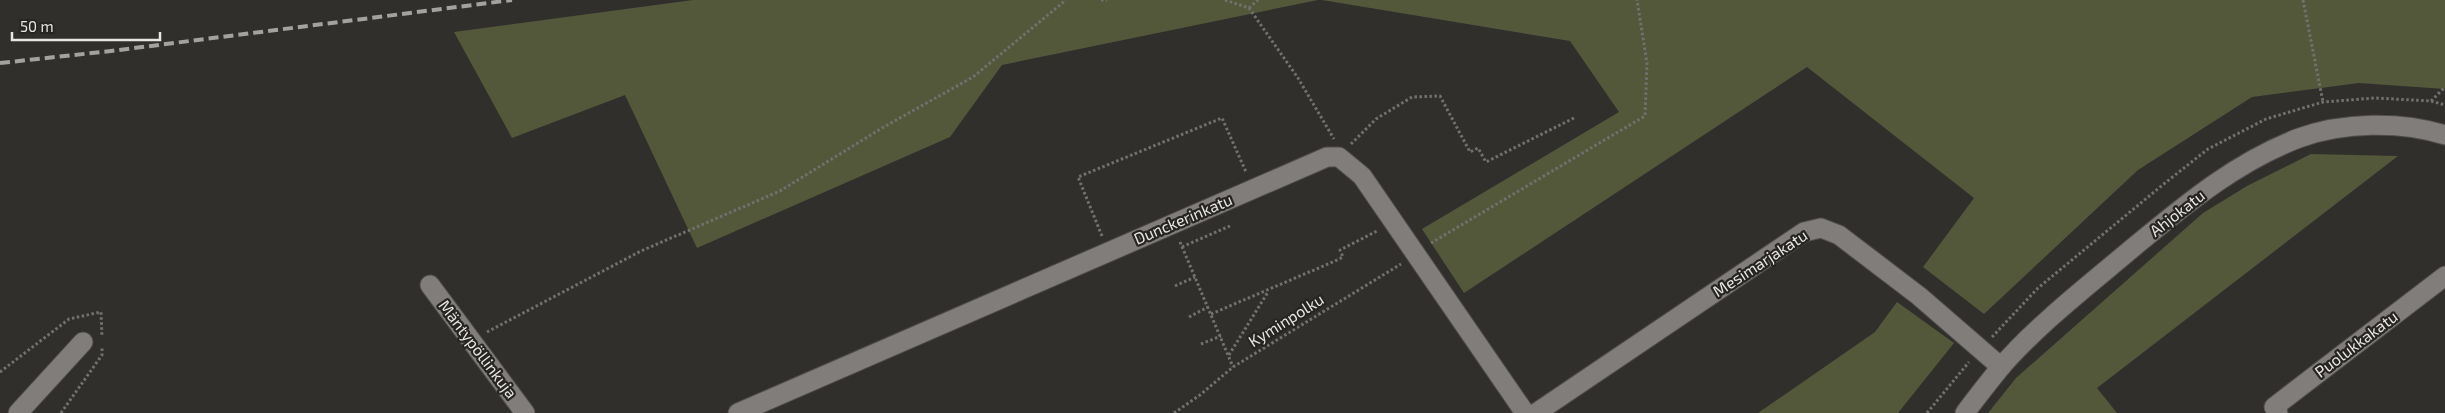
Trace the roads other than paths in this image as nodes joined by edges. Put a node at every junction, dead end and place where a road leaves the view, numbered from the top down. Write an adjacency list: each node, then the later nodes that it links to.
1 (2445, 135): 5 (street, Ahjokatu)
2 (2445, 276): 12 (street, Puolukkakatu)
3 (430, 285): 7 (street, Mäntypöllinkuja)
4 (83, 342): 6 (street)
5 (2001, 367): 10 (street, Mesimarjakatu); 11 (street, Ahjokatu)
6 (18, 413)
7 (525, 413)
8 (738, 413): 9 (street, Dunckerinkatu)
9 (1524, 413)
10 (1536, 413)
11 (1965, 413)
12 (2278, 413)

